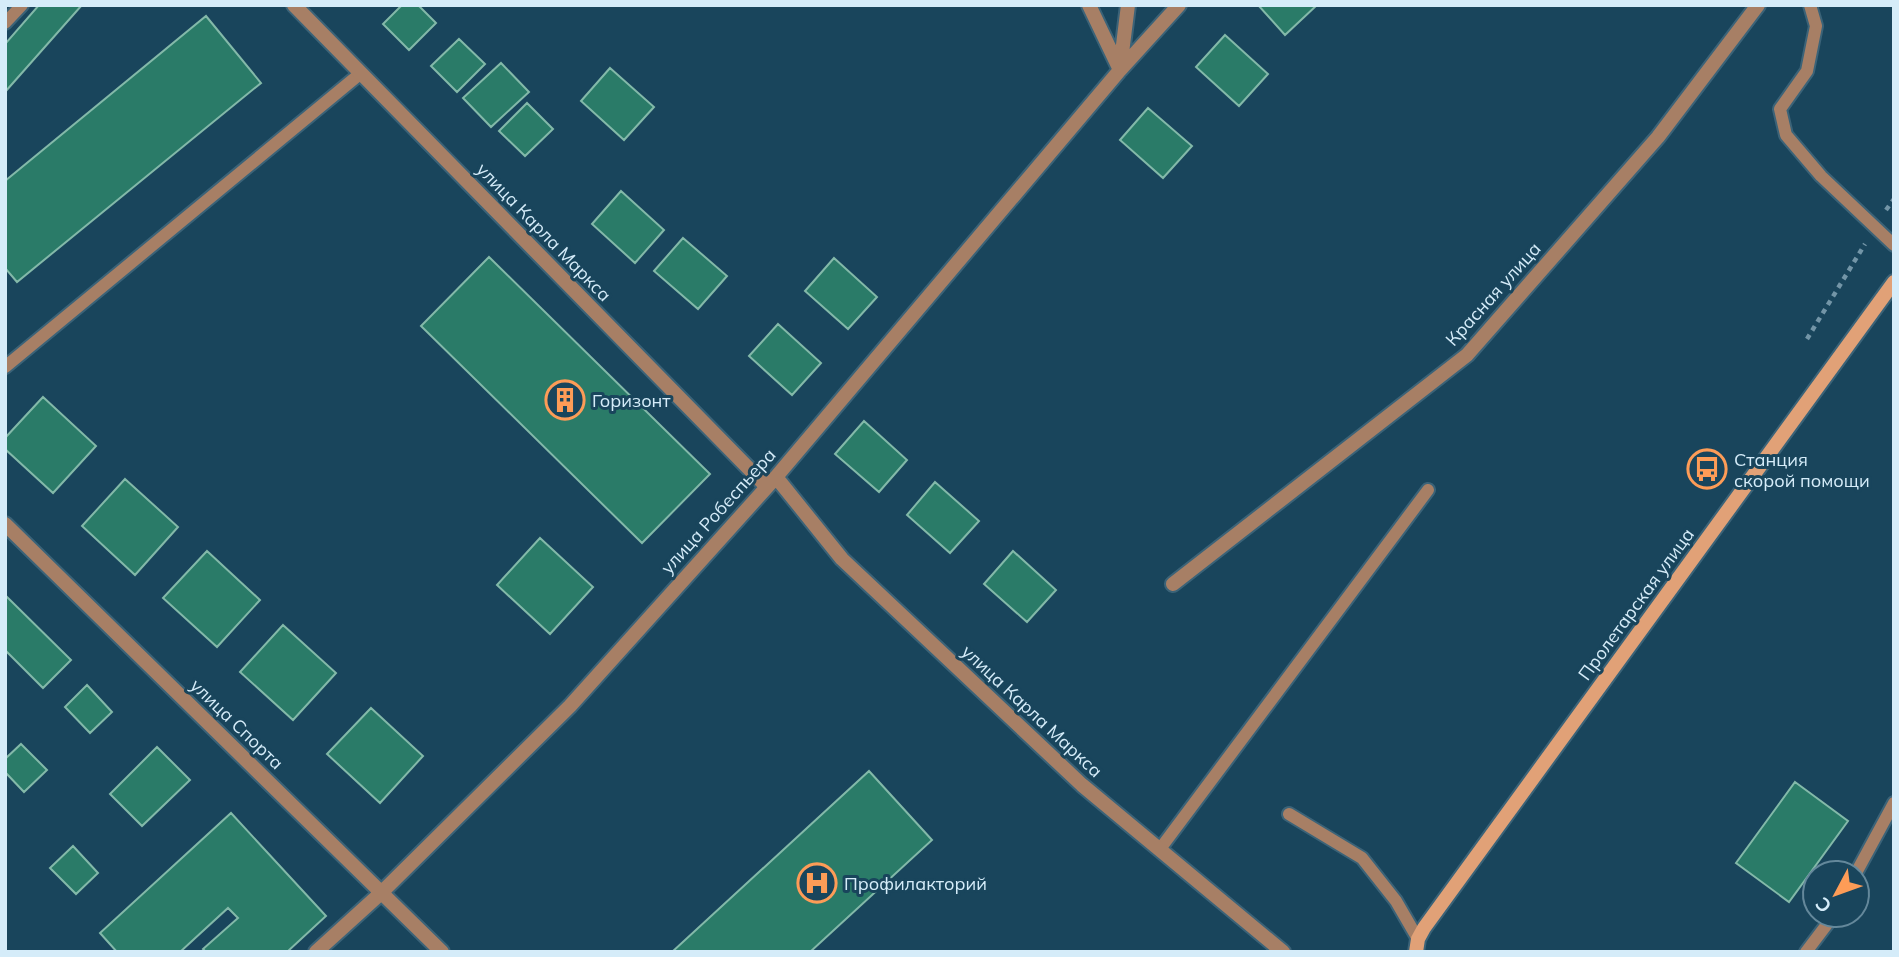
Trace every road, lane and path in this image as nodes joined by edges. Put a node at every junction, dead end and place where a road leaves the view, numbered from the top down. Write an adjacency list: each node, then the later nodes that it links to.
1 (22, 5): 8 (lane)
2 (294, 5): 10 (street, улица Карла Маркса)
3 (1089, 5): 9 (street)
4 (1129, 5): 9 (street)
5 (1179, 5): 9 (street, улица Робеспьера)
6 (1758, 5): 20 (street, Красная улица)
7 (1810, 5): 12 (lane)
8 (5, 23)
9 (1120, 70): 17 (street, улица Робеспьера)
10 (361, 73): 16 (lane); 17 (street, улица Карла Маркса)
11 (1894, 199): 12 (path)
12 (1875, 226): 13 (lane); 15 (path)
13 (1894, 245)
14 (1894, 282): 27 (main road, Пролетарская улица)
15 (1807, 339)
16 (5, 366)
17 (771, 481): 23 (street, улица Карла Маркса); 25 (street, улица Робеспьера)
18 (1428, 490): 23 (lane)
19 (5, 524): 25 (street, улица Спорта)
20 (1173, 584)
21 (1894, 803): 24 (lane)
22 (1289, 814): 27 (lane)
23 (1160, 849): 30 (street, улица Карла Маркса)
24 (1864, 859)
25 (381, 893): 28 (street, улица Робеспьера); 29 (street, улица Спорта)
26 (1823, 929): 31 (lane)
27 (1417, 945)
28 (316, 952)
29 (442, 952)
30 (1283, 952)
31 (1807, 952)

